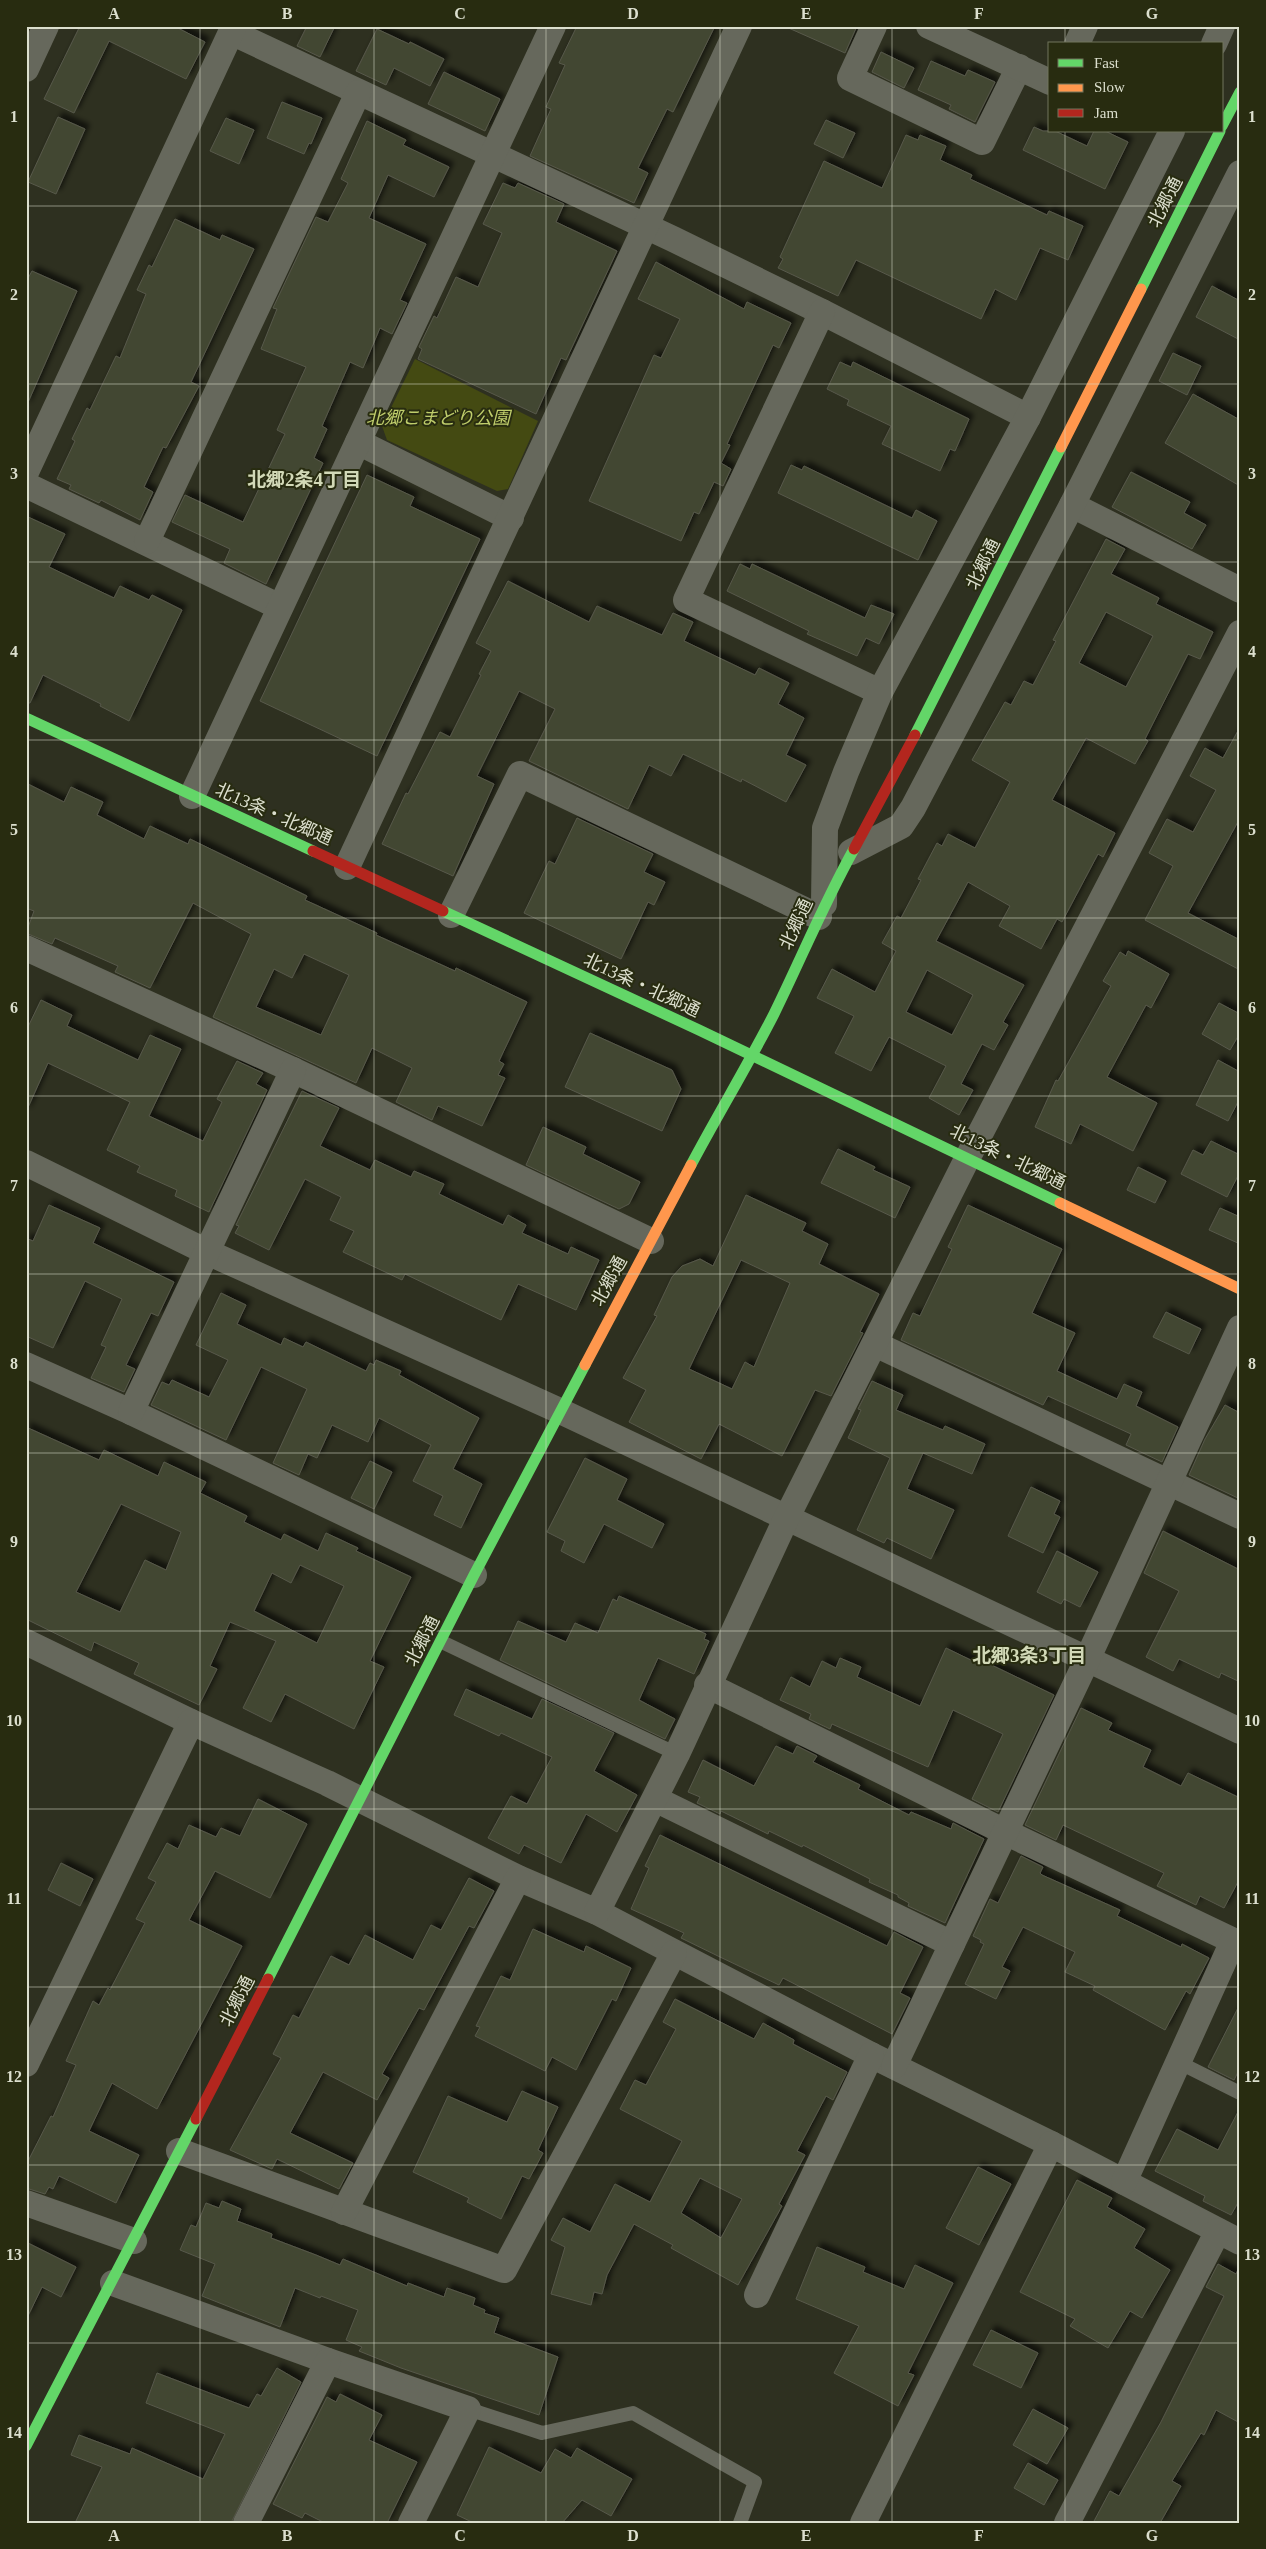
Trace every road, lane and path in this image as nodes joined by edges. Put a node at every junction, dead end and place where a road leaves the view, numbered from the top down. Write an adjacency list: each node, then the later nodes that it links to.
1 (46, 26): 12 (street)
2 (553, 26): 19 (street)
3 (739, 26): 21 (street)
4 (874, 26): 11 (street)
5 (929, 26): 11 (street)
6 (1085, 26): 9 (street)
7 (1222, 26): 10 (street)
8 (232, 29): 15 (street); 25 (street)
9 (1078, 42)
10 (1215, 42)
11 (1019, 68): 13 (street)
12 (26, 69)
13 (1048, 81)
14 (1240, 92): 16 (street)
15 (358, 94): 19 (street); 29 (street)
16 (1224, 122)
17 (1219, 132): 36 (street, 北郷通)
18 (1167, 133): 23 (street)
19 (493, 154): 21 (street); 24 (street)
20 (1240, 173): 27 (street)
21 (646, 228): 22 (street); 28 (street)
22 (822, 312): 23 (street); 33 (street)
23 (1028, 417): 33 (street)
24 (358, 442): 28 (street); 31 (street)
25 (26, 472)
26 (26, 485): 29 (street)
27 (1072, 505): 30 (street); 36 (street)
28 (510, 518): 37 (street)
29 (147, 541): 31 (street)
30 (1240, 590)
31 (280, 607): 35 (street)
32 (1240, 634): 43 (street)
33 (880, 692): 38 (street)
34 (26, 718): 35 (street, 北13条・北郷通)
35 (192, 796): 37 (street, 北13条・北郷通)
36 (851, 852): 38 (street, 北郷通)
37 (347, 866): 39 (street, 北13条・北郷通)
38 (821, 910): 39 (street); 41 (street, 北郷通)
39 (451, 915): 41 (street, 北13条・北郷通)
40 (26, 948): 42 (street)
41 (752, 1057): 43 (street, 北13条・北郷通); 45 (street, 北郷通)
42 (293, 1070): 45 (street); 46 (street)
43 (968, 1157): 47 (street, 北13条・北郷通); 49 (street)
44 (26, 1163): 46 (street)
45 (651, 1242): 51 (street, 北郷通)
46 (207, 1252): 51 (street); 52 (street)
47 (1240, 1289)
48 (1240, 1328): 53 (street)
49 (875, 1344): 53 (street); 55 (street)
50 (26, 1366): 52 (street)
51 (560, 1411): 55 (street); 56 (street, 北郷通)
52 (130, 1412): 56 (street)
53 (1170, 1482): 54 (street); 59 (street)
54 (1240, 1516)
55 (786, 1519): 59 (street); 60 (street)
56 (474, 1575): 58 (street, 北郷通)
57 (26, 1642): 61 (street)
58 (442, 1642): 63 (lane); 65 (street, 北郷通)
59 (1087, 1660): 62 (street); 66 (street)
60 (707, 1685): 63 (street); 66 (street)
61 (191, 1722): 65 (street); 74 (street)
62 (1240, 1731)
63 (677, 1754): 64 (street)
64 (654, 1799): 68 (street); 69 (street)
65 (360, 1800): 67 (street); 77 (street, 北郷通)
66 (1005, 1832): 69 (street); 70 (street)
67 (518, 1878): 68 (street); 80 (street)
68 (597, 1912): 71 (street)
69 (952, 1944): 72 (street)
70 (1240, 1944): 73 (street)
71 (674, 1953): 72 (street); 80 (street)
72 (883, 2060): 76 (street); 84 (street)
73 (1178, 2062): 75 (lane); 78 (street)
74 (26, 2064)
75 (1240, 2093)
76 (1051, 2144): 78 (street); 91 (street)
77 (179, 2151): 80 (street); 82 (street, 北郷通)
78 (1124, 2182): 81 (street)
79 (26, 2203): 82 (street)
80 (344, 2212)
81 (1229, 2236): 92 (street)
82 (134, 2241): 83 (street, 北郷通)
83 (113, 2283): 85 (street); 87 (street, 北郷通)
84 (756, 2295)
85 (328, 2362): 86 (street); 88 (street)
86 (468, 2409): 89 (street); 90 (lane)
87 (26, 2446)
88 (246, 2523)
89 (411, 2523)
90 (740, 2523)
91 (862, 2523)
92 (1066, 2523)

